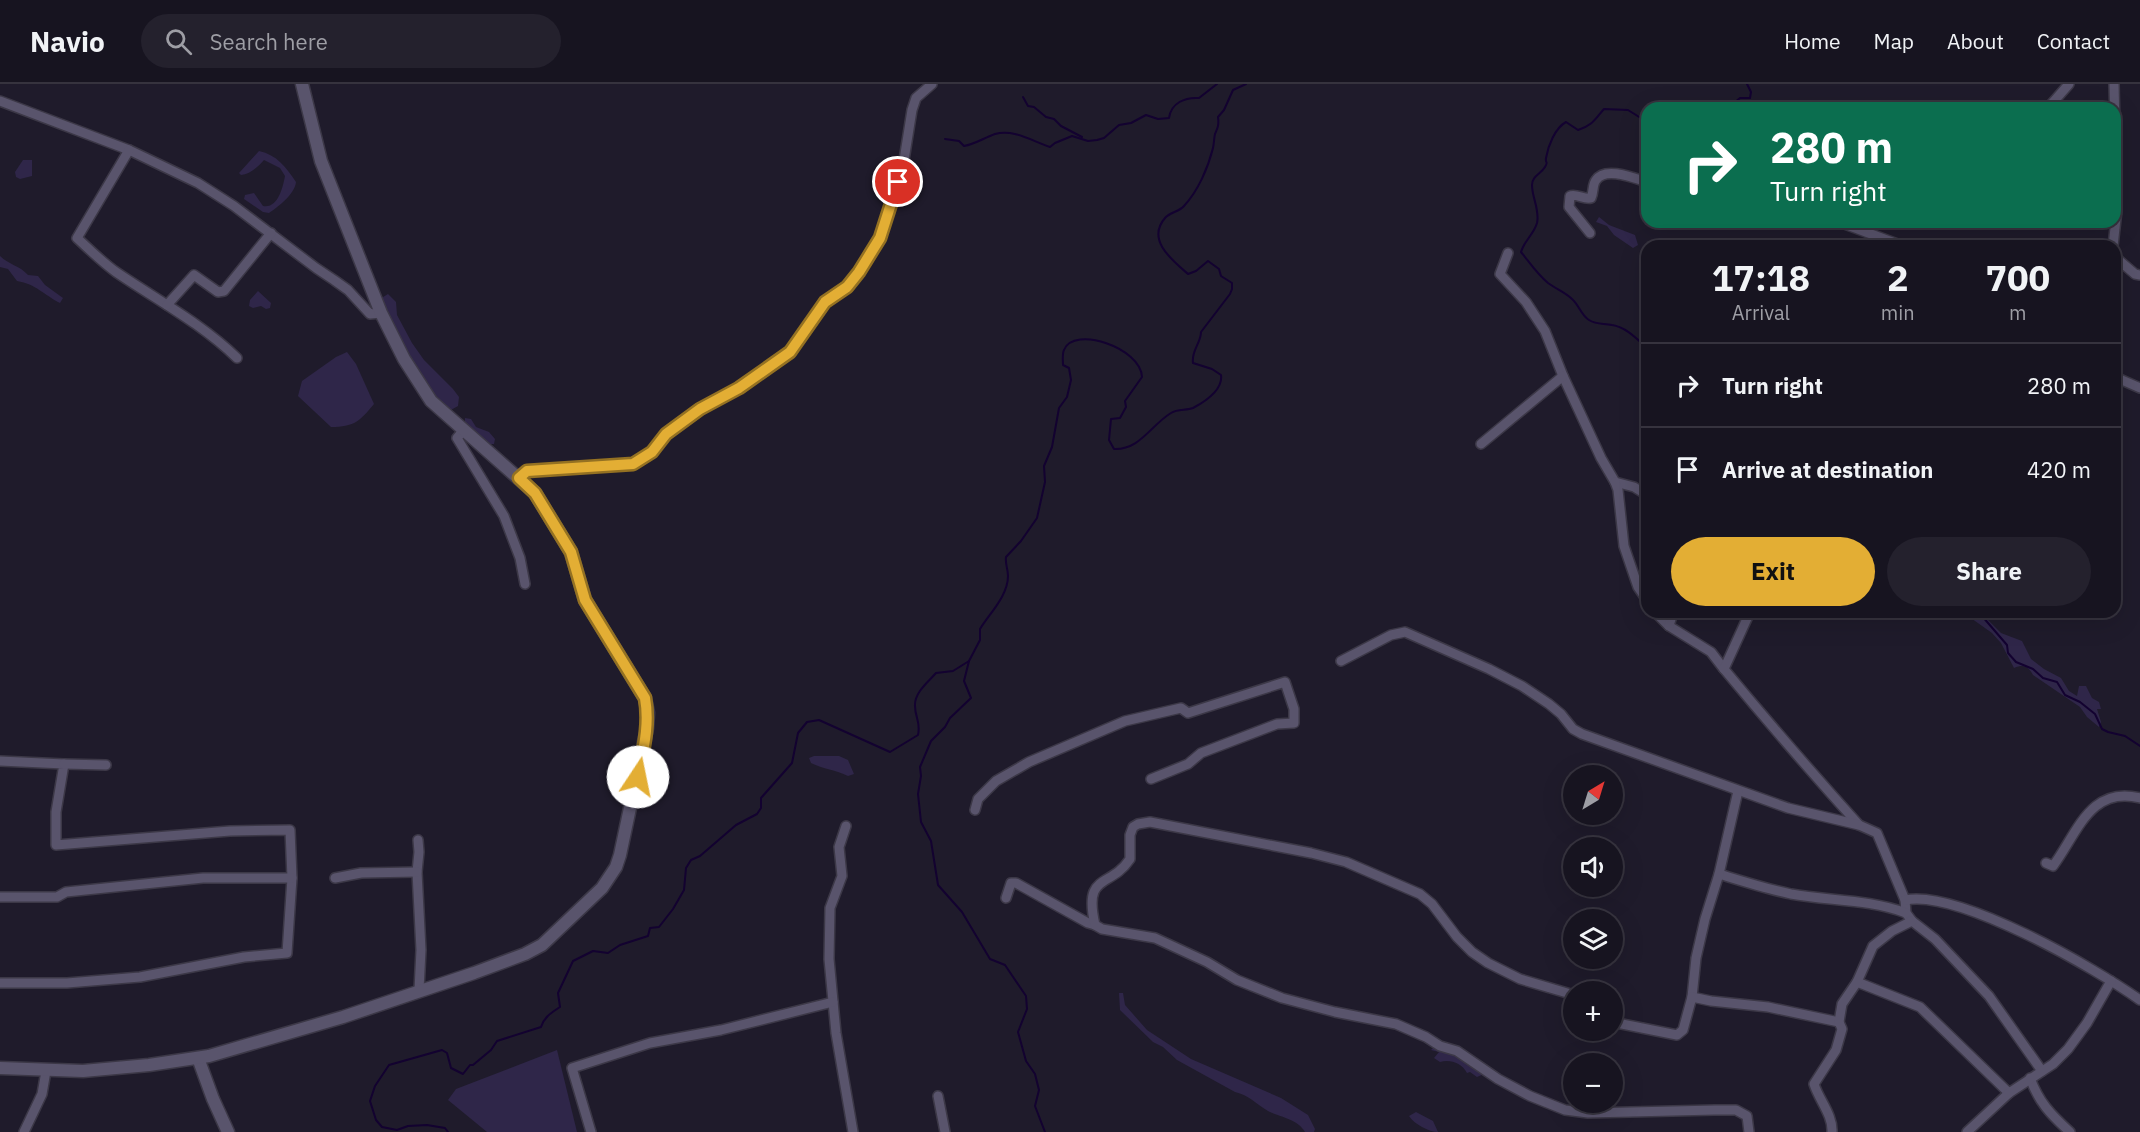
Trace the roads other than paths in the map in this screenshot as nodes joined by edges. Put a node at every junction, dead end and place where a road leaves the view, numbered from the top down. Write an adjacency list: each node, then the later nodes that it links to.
1 (302, 84): 18 (street)
2 (932, 84): 25 (street)
3 (2069, 84): 6 (street)
4 (2114, 84): 7 (street)
5 (0, 101): 8 (street)
6 (2053, 102)
7 (2114, 102)
8 (129, 150): 11 (street); 17 (street)
9 (1641, 180): 12 (street)
10 (1855, 228): 13 (street)
11 (271, 233): 17 (street); 18 (street)
12 (1590, 233)
13 (1887, 240)
14 (1508, 253): 20 (street)
15 (2121, 263): 16 (street)
16 (2140, 275)
17 (168, 305): 19 (street)
18 (381, 313): 23 (street)
19 (237, 358)
20 (1563, 376): 24 (street); 26 (street)
21 (2121, 380): 22 (street)
22 (2140, 388)
23 (463, 431): 25 (street); 28 (street)
24 (1481, 444)
25 (519, 478): 59 (street)
26 (1615, 482): 27 (street); 29 (street)
27 (1641, 491)
28 (525, 584)
29 (1641, 591)
30 (1661, 618): 33 (street)
31 (1671, 618): 33 (street)
32 (1747, 618): 35 (street)
33 (1669, 626): 35 (street)
34 (1341, 662): 40 (street)
35 (1724, 669): 43 (street)
36 (0, 761): 37 (street)
37 (64, 764): 38 (street); 49 (street)
38 (106, 765)
39 (1151, 779): 42 (street)
40 (1738, 791): 43 (street); 48 (street)
41 (2140, 798): 46 (street)
42 (975, 810)
43 (1859, 825): 53 (street)
44 (846, 826): 63 (street)
45 (418, 840): 47 (street)
46 (2046, 863)
47 (417, 872): 50 (street); 59 (street)
48 (1719, 874): 54 (street); 61 (street)
49 (292, 878): 51 (street); 58 (street)
50 (335, 878)
51 (0, 897)
52 (1006, 897): 55 (street)
53 (1905, 900): 54 (street); 56 (street)
54 (1909, 917): 57 (street); 69 (street)
55 (1095, 924): 60 (street); 78 (street)
56 (2111, 981): 62 (street); 69 (street)
57 (1857, 982): 64 (street); 71 (street)
58 (0, 983)
59 (419, 990): 66 (street)
60 (1563, 992)
61 (1692, 997): 64 (street); 65 (street)
62 (2140, 1000)
63 (833, 1002): 75 (street); 76 (street)
64 (1839, 1022): 79 (street)
65 (1623, 1024)
66 (198, 1058): 68 (street); 74 (street)
67 (0, 1068): 68 (street)
68 (46, 1071): 73 (street)
69 (2042, 1071): 70 (street)
70 (2030, 1078): 71 (street); 81 (street)
71 (2008, 1093): 80 (street)
72 (938, 1096): 77 (street)
73 (24, 1132)
74 (228, 1132)
75 (591, 1132)
76 (853, 1132)
77 (945, 1132)
78 (1749, 1132)
79 (1832, 1132)
80 (1967, 1132)
81 (2070, 1132)

